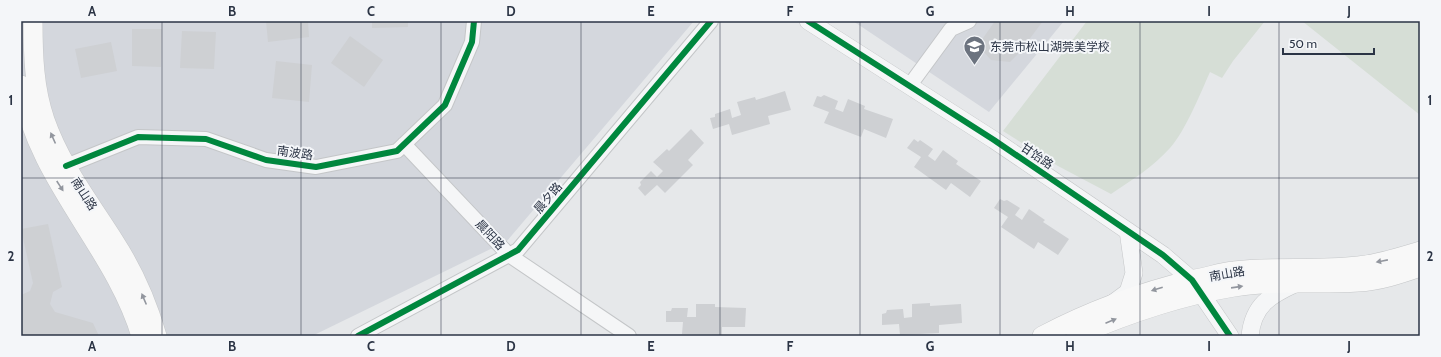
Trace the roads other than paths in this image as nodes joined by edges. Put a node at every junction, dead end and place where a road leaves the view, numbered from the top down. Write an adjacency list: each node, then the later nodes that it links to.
1 (34, 21): 9 (main road, 南山路, one-way to 1)
2 (474, 21): 8 (street, 南波路)
3 (711, 21): 12 (street, 晨夕路)
4 (808, 21): 7 (street, 甘饴路)
5 (970, 21): 7 (street)
6 (21, 85): 17 (main road, 南山路, one-way to 17)
7 (910, 85): 10 (street, 甘饴路)
8 (404, 144): 9 (street, 南波路); 12 (street, 晨阳路)
9 (66, 166): 18 (main road, 南山路, one-way to 9)
10 (1128, 231): 15 (street, 甘饴路); 16 (street)
11 (1420, 251): 15 (main road, 南山路, one-way to 15)
12 (509, 255): 19 (street, 晨夕路); 20 (street, 晨阳路)
13 (1420, 268): 14 (main road, 南山路)
14 (1298, 283): 15 (main road, 南山路, one-way to 14); 24 (street)
15 (1197, 287): 16 (main road, 南山路, one-way to 16); 22 (main road, 南山路, one-way to 15); 23 (street, 甘饴路)
16 (1112, 304): 21 (main road, 南山路)
17 (141, 336)
18 (157, 336)
19 (358, 336)
20 (629, 336)
21 (1042, 336)
22 (1076, 336)
23 (1230, 336)
24 (1250, 336)

